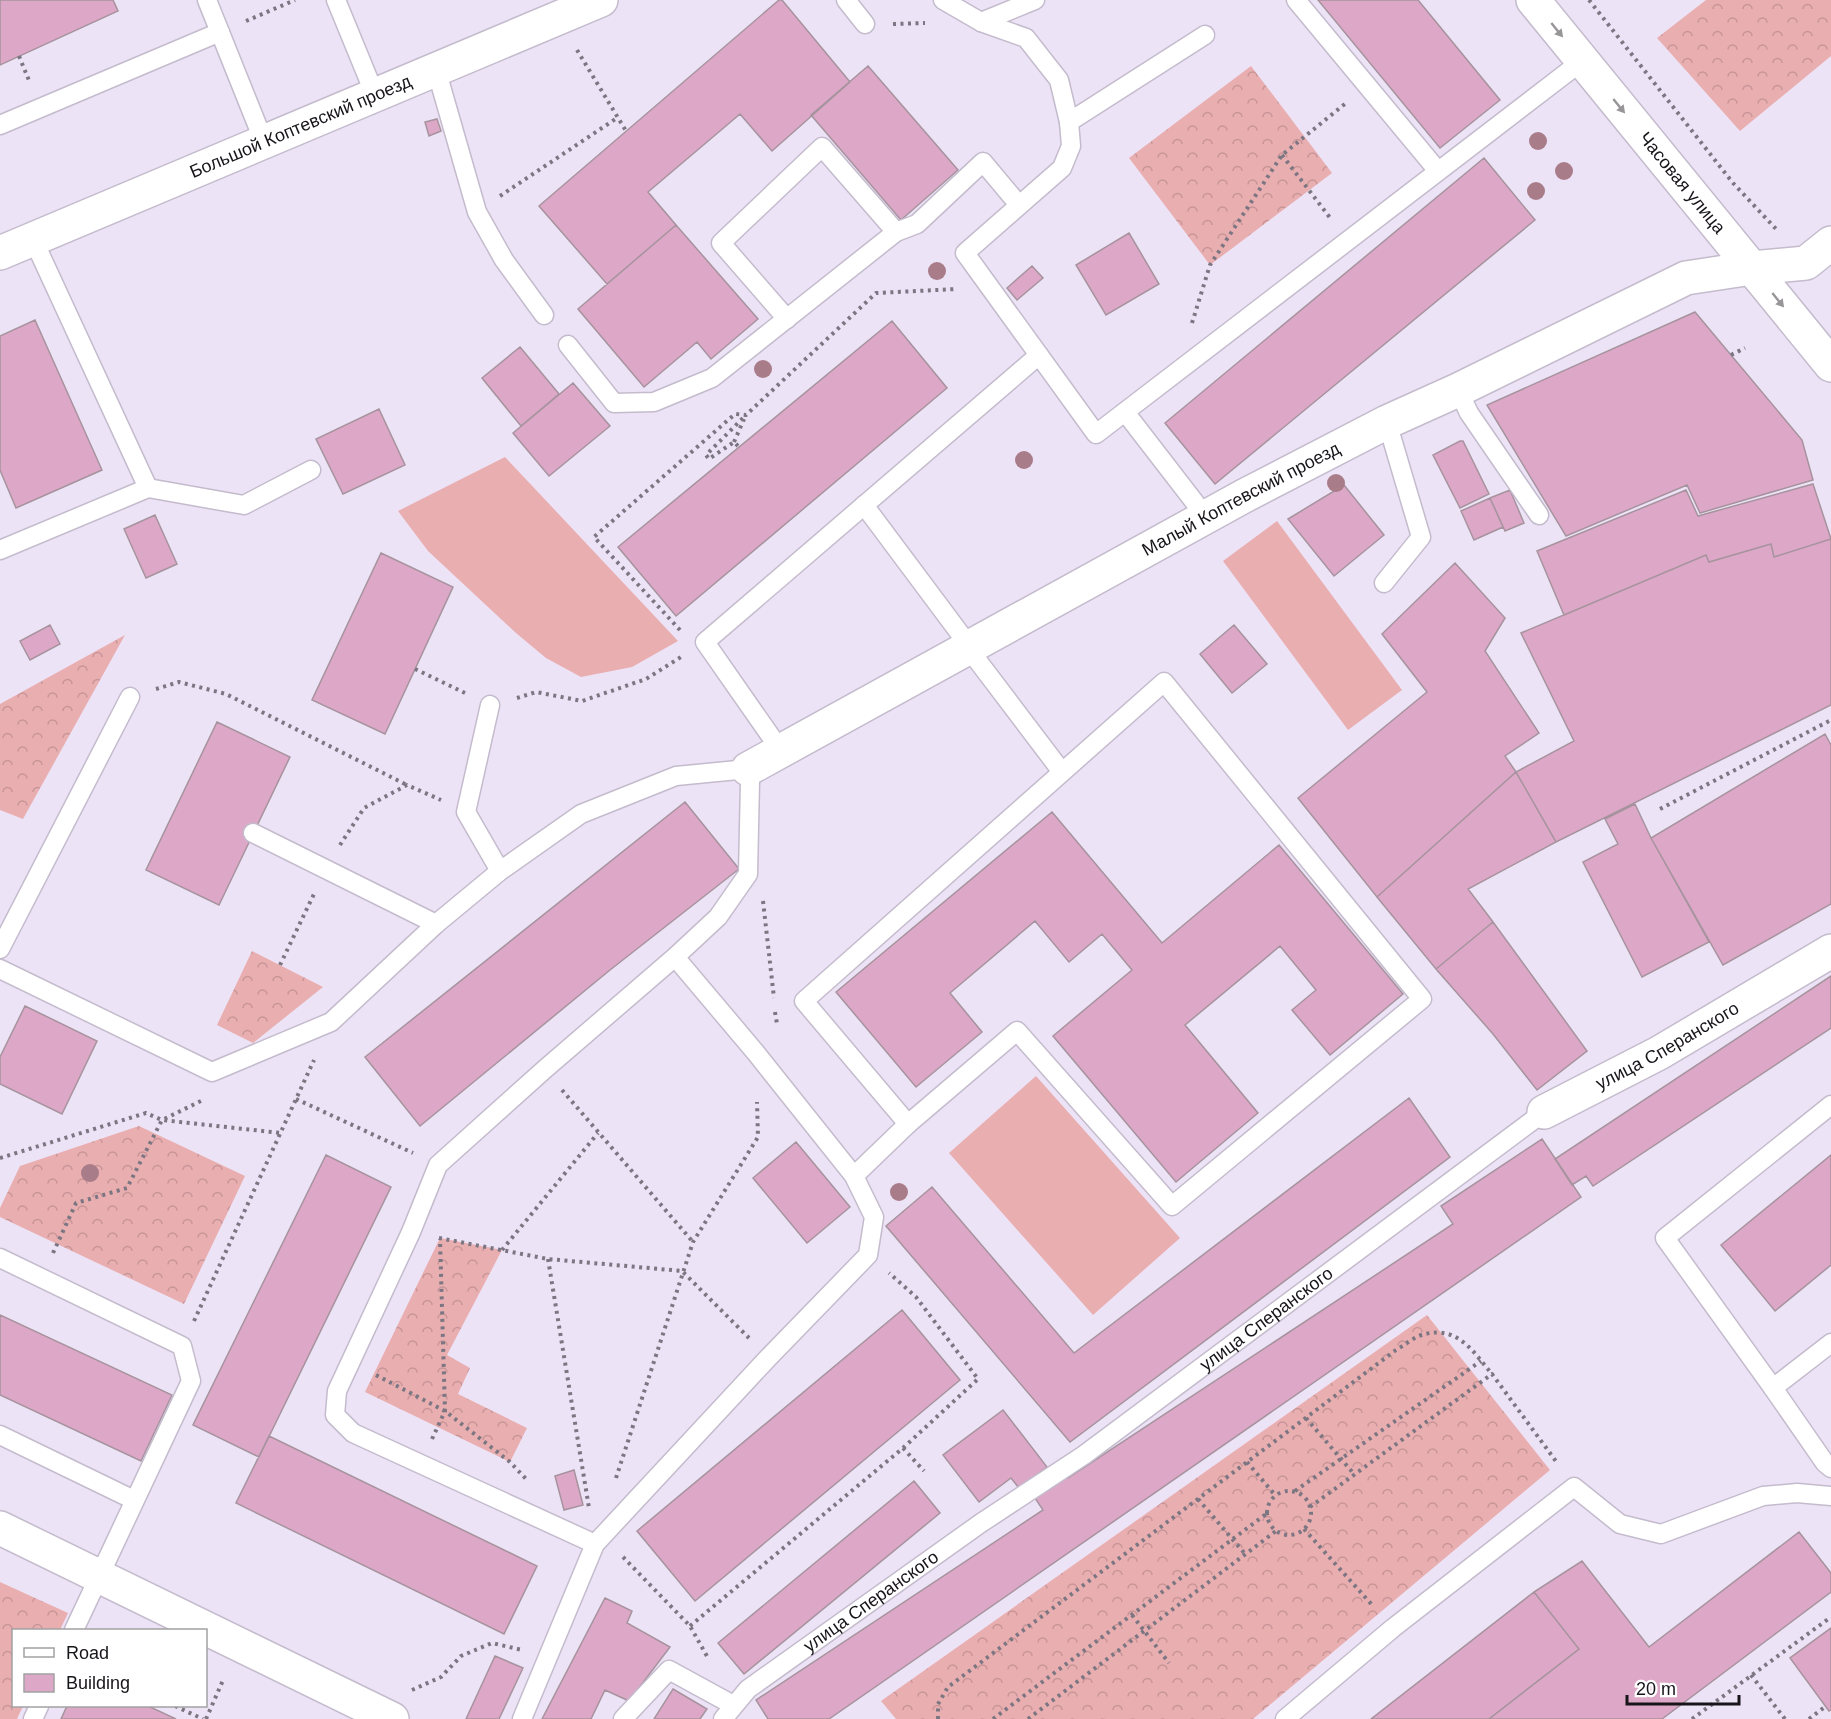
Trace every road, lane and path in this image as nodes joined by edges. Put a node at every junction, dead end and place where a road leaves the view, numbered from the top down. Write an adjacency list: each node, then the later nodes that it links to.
1 (207, 0): 13 (lane)
2 (295, 0): 13 (path)
3 (336, 0): 19 (lane)
4 (601, 0): 17 (street, Большой Коптевский проезд)
5 (846, 0): 12 (lane)
6 (942, 0): 11 (lane)
7 (1035, 0): 11 (lane)
8 (1296, 0): 18 (lane)
9 (1533, 0): 16 (street, Часовая улица, one-way to 16)
10 (1589, 0): 30 (path)
11 (981, 22): 21 (lane)
12 (865, 24)
13 (220, 32): 22 (lane); 24 (lane)
14 (1205, 35): 21 (lane)
15 (578, 53): 20 (path)
16 (1582, 61): 26 (lane); 35 (street, Часовая улица, one-way to 35)
17 (436, 69): 19 (street, Большой Коптевский проезд); 28 (lane)
18 (1367, 85): 25 (path); 26 (lane)
19 (375, 95): 24 (street, Большой Коптевский проезд)
20 (617, 118): 23 (path); 28 (path)
21 (1068, 122): 27 (lane)
22 (0, 125)
23 (626, 131)
24 (264, 142): 31 (street, Большой Коптевский проезд)
25 (1282, 155): 32 (path); 44 (path)
26 (1438, 171): 32 (lane)
27 (1020, 205): 29 (lane); 36 (lane)
28 (477, 212): 37 (lane)
29 (896, 232): 38 (lane); 38 (lane)
30 (1780, 234)
31 (33, 239): 34 (street, Большой Коптевский проезд); 52 (lane)
32 (1348, 241): 44 (lane)
33 (1831, 243): 35 (street, Малый Коптевский проезд)
34 (0, 253)
35 (1752, 268): 43 (street, Часовая улица, one-way to 43); 45 (street, Малый Коптевский проезд)
36 (990, 288): 41 (lane); 47 (path)
37 (544, 315)
38 (787, 319): 39 (lane)
39 (568, 345)
40 (1745, 348): 42 (path)
41 (1039, 355): 46 (lane); 53 (lane)
42 (1731, 355)
43 (1831, 365)
44 (1176, 374): 46 (lane)
45 (1458, 390): 48 (street, Малый Коптевский проезд); 54 (lane)
46 (1125, 412): 55 (lane)
47 (746, 415): 49 (path); 49 (path); 58 (path)
48 (1387, 422): 55 (street, Малый Коптевский проезд); 57 (lane)
49 (734, 442): 50 (path)
50 (738, 446)
51 (311, 470): 52 (lane)
52 (148, 488): 56 (lane)
53 (864, 505): 58 (lane); 59 (lane)
54 (1539, 515)
55 (1206, 517): 59 (street, Малый Коптевский проезд)
56 (0, 550)
57 (1384, 583)
58 (705, 642): 62 (path); 64 (lane)
59 (969, 648): 64 (street, Малый Коптевский проезд); 66 (lane)
60 (415, 669): 62 (path)
61 (130, 697): 67 (path); 74 (lane)
62 (490, 705): 69 (lane)
63 (1831, 720): 68 (path)
64 (781, 751): 65 (street, Малый Коптевский проезд)
65 (748, 769): 72 (lane); 76 (lane)
66 (1062, 772): 79 (lane); 85 (lane)
67 (407, 785): 69 (path); 71 (path)
68 (1660, 809)
69 (466, 812): 72 (lane)
70 (253, 833): 71 (lane)
71 (326, 869): 73 (lane); 77 (path)
72 (500, 871): 73 (lane)
73 (436, 924): 78 (lane)
74 (0, 950)
75 (1831, 951): 83 (street, улица Сперанского)
76 (675, 957): 80 (lane); 81 (lane)
77 (280, 965)
78 (0, 969)
79 (804, 1001): 80 (path); 85 (lane)
80 (756, 1053): 90 (lane); 93 (path)
81 (545, 1069): 87 (path); 89 (lane)
82 (1831, 1105): 106 (lane)
83 (1544, 1112): 145 (lane, улица Сперанского)
84 (162, 1120): 86 (path); 88 (path); 99 (path)
85 (908, 1124): 90 (lane)
86 (280, 1133): 89 (path); 101 (path)
87 (598, 1133): 93 (path); 94 (path)
88 (0, 1158)
89 (438, 1165): 91 (lane)
90 (854, 1176): 95 (lane)
91 (411, 1232): 92 (path); 104 (lane)
92 (440, 1238): 94 (path); 104 (path)
93 (693, 1242): 98 (path)
94 (502, 1250): 97 (path)
95 (868, 1255): 102 (lane); 109 (path)
96 (0, 1258): 99 (lane)
97 (548, 1259): 98 (path); 128 (path)
98 (682, 1271): 102 (path); 115 (path)
99 (41, 1278): 101 (lane)
100 (1831, 1343): 106 (lane)
101 (182, 1346): 121 (lane)
102 (768, 1358): 128 (lane)
103 (1481, 1361): 105 (path); 107 (path); 110 (path)
104 (352, 1362): 128 (lane)
105 (1492, 1374): 114 (path); 116 (path)
106 (1773, 1388): 112 (lane)
107 (1306, 1418): 110 (path); 111 (path)
108 (0, 1435): 121 (lane)
109 (903, 1448): 113 (path); 133 (path)
110 (1341, 1458): 114 (path); 117 (path)
111 (1247, 1462): 118 (path); 120 (path)
112 (1831, 1468)
113 (924, 1471)
114 (1354, 1474): 122 (path)
115 (613, 1487)
116 (1574, 1487): 119 (lane); 134 (lane)
117 (1295, 1491): 118 (path); 122 (path)
118 (1275, 1495): 123 (path)
119 (1831, 1496)
120 (1198, 1499): 127 (path); 150 (path)
121 (134, 1500): 130 (lane)
122 (1310, 1507): 125 (path)
123 (1266, 1514): 126 (path); 127 (path)
124 (0, 1528): 130 (street)
125 (1304, 1529): 126 (path); 134 (path)
126 (1276, 1531): 129 (path)
127 (1233, 1539): 129 (path); 131 (path)
128 (595, 1544): 133 (path); 139 (lane)
129 (1246, 1555): 138 (path)
130 (99, 1576): 135 (lane); 136 (street)
131 (1132, 1615): 138 (path); 151 (path)
132 (1831, 1617): 142 (path)
133 (690, 1626): 145 (path)
134 (1393, 1628): 153 (lane)
135 (74, 1629)
136 (204, 1629)
137 (207, 1631): 146 (street)
138 (1144, 1632): 140 (path); 152 (path)
139 (548, 1657): 146 (path); 148 (lane)
140 (1169, 1663)
141 (227, 1672): 147 (path)
142 (1751, 1676): 154 (path); 155 (path)
143 (1826, 1706): 156 (path)
144 (177, 1707): 147 (path)
145 (728, 1712): 149 (lane)
146 (376, 1716)
147 (204, 1719)
148 (522, 1719)
149 (623, 1719)
150 (938, 1719)
151 (993, 1719)
152 (1028, 1719)
153 (1285, 1719)
154 (1692, 1719)
155 (1785, 1719)
156 (1809, 1719)

